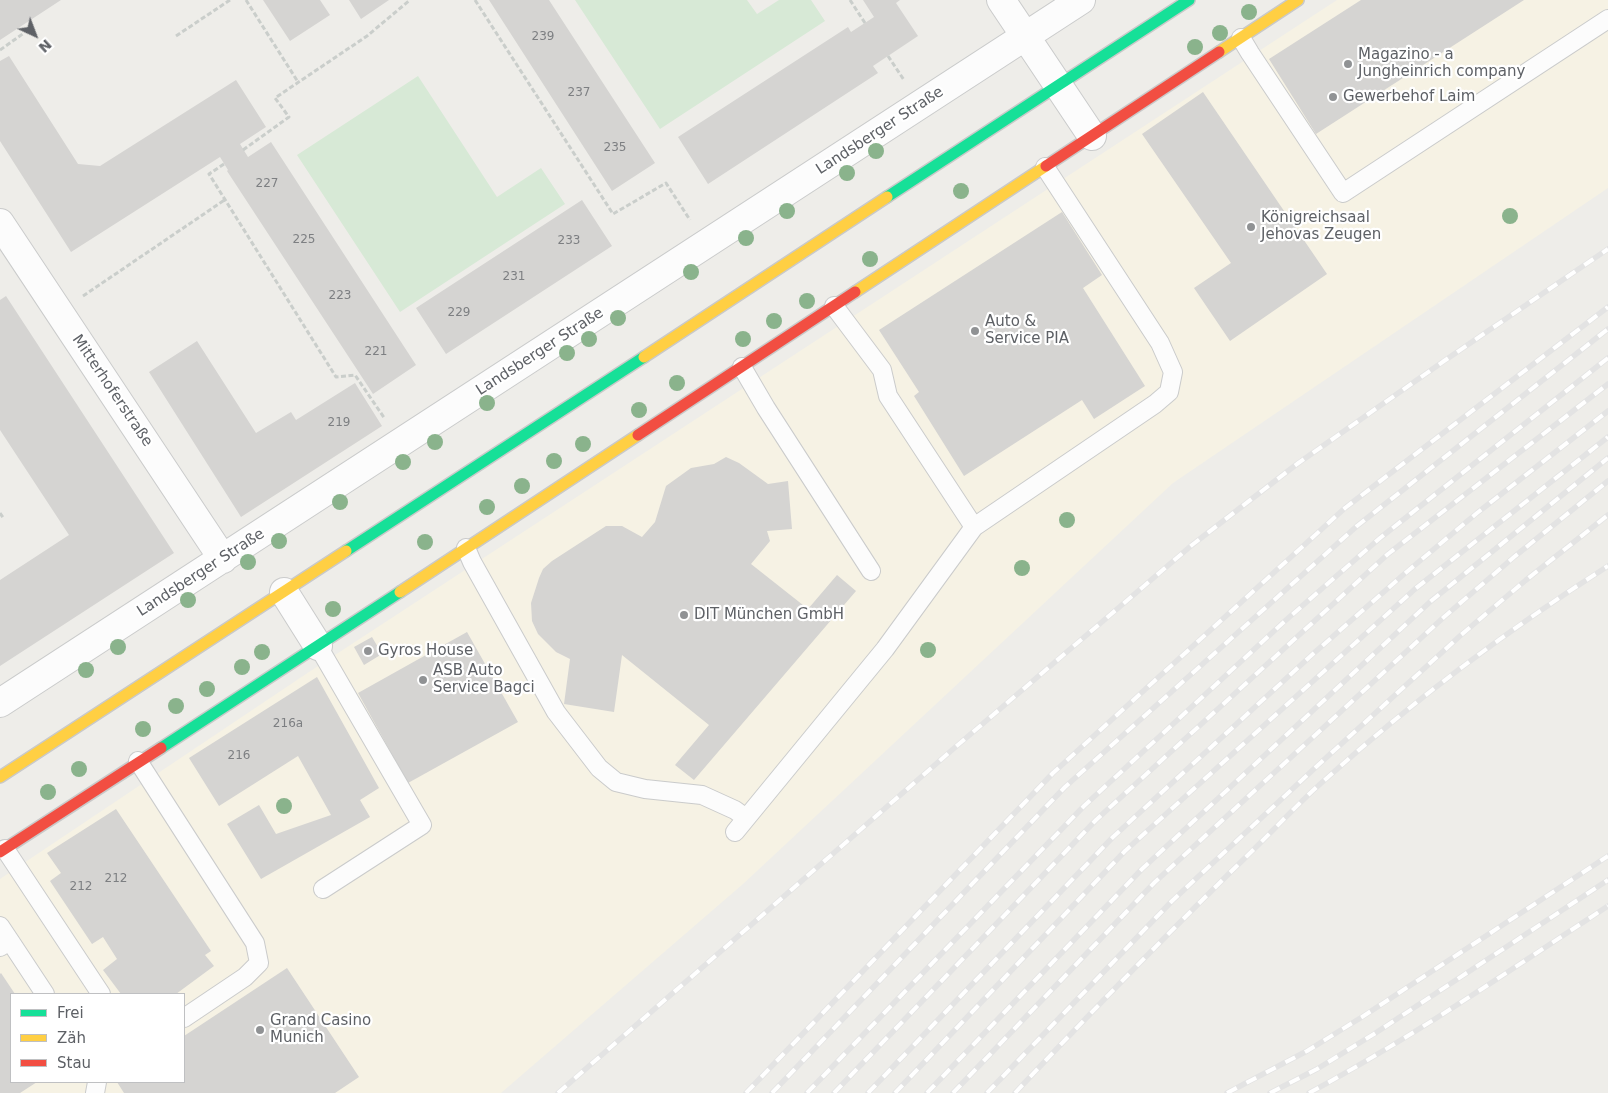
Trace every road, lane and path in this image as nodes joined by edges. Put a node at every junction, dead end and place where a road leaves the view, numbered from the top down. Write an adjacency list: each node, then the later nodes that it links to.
1 (230, 0): 13 (path)
2 (246, 0): 17 (path)
3 (410, 0): 17 (path)
4 (475, 0): 25 (path)
5 (850, 0): 11 (path)
6 (1001, 0): 14 (street)
7 (1081, 0): 14 (street, Landsberger Straße)
8 (1189, 0): 18 (street)
9 (1298, 0): 15 (street)
10 (1608, 19): 15 (lane)
11 (865, 23)
12 (24, 33): 16 (path)
13 (176, 36)
14 (1025, 36): 18 (street); 25 (street, Landsberger Straße)
15 (1241, 38): 19 (street)
16 (0, 50)
17 (298, 82): 20 (path)
18 (1058, 85): 19 (street); 36 (street)
19 (1092, 136): 22 (street)
20 (244, 150)
21 (224, 164): 23 (path)
22 (1045, 167): 26 (street); 32 (lane)
23 (226, 199): 27 (path); 29 (path)
24 (0, 223): 27 (street, Mitterhoferstraße)
25 (706, 244): 29 (street, Landsberger Straße)
26 (834, 306): 28 (street); 32 (lane)
27 (59, 312): 34 (street, Mitterhoferstraße)
28 (742, 367): 33 (street); 35 (lane)
29 (400, 442): 34 (street, Landsberger Straße)
30 (0, 514): 31 (path)
31 (4, 519)
32 (974, 526): 41 (lane)
33 (466, 548): 37 (street); 41 (lane)
34 (223, 559): 38 (street, Landsberger Straße)
35 (870, 572)
36 (284, 592): 37 (street); 40 (street)
37 (318, 646): 39 (street); 44 (lane)
38 (0, 704)
39 (138, 761): 43 (street); 49 (lane)
40 (0, 777)
41 (746, 818): 42 (lane)
42 (735, 832)
43 (2, 850): 48 (lane)
44 (323, 889)
45 (0, 926): 46 (lane)
46 (5, 944): 47 (lane)
47 (44, 993)
48 (100, 993)
49 (185, 1017)

